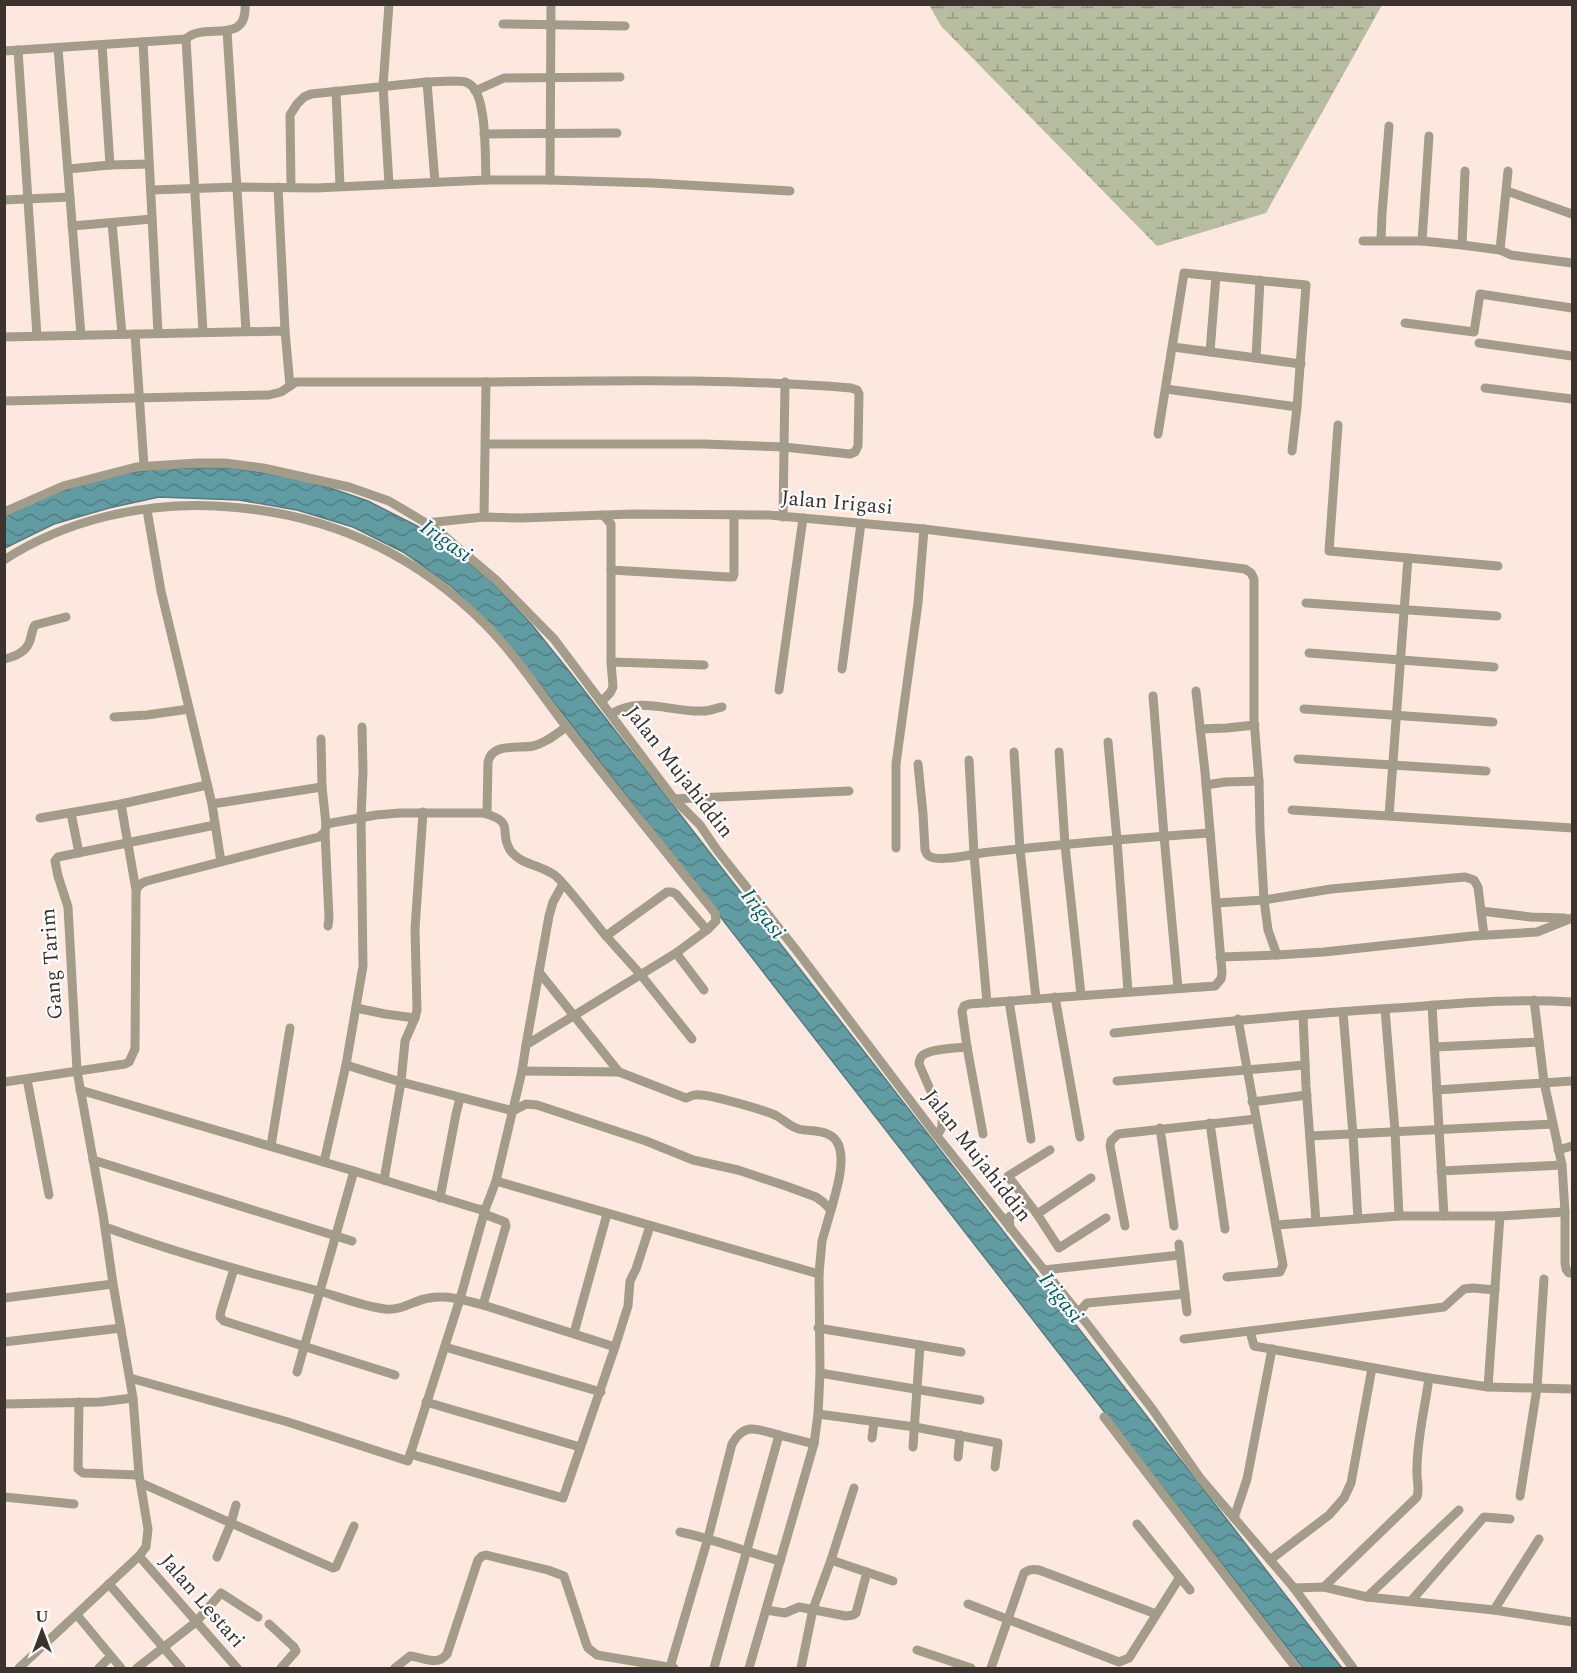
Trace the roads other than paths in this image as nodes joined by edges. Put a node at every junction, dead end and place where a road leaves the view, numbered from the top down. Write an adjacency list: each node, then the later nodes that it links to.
1 (245, 4): 7 (street)
2 (388, 4): 17 (street)
3 (551, 4): 5 (street)
4 (502, 24): 5 (street)
5 (551, 25): 6 (street); 14 (street)
6 (625, 26)
7 (227, 31): 8 (street); 35 (street)
8 (186, 39): 9 (street); 38 (street)
9 (142, 42): 10 (street); 25 (street)
10 (102, 45): 11 (street); 26 (street)
11 (58, 48): 12 (street); 27 (street)
12 (18, 50): 13 (street); 43 (street)
13 (4, 51)
14 (550, 77): 15 (street); 19 (street); 21 (street)
15 (620, 77)
16 (427, 82): 17 (street); 19 (street); 32 (street)
17 (384, 86): 18 (street); 33 (street)
18 (336, 91): 34 (street); 37 (street)
19 (475, 91): 23 (street)
20 (1389, 126): 50 (street)
21 (550, 133): 22 (street); 23 (street); 31 (street)
22 (617, 133)
23 (484, 134): 30 (street)
24 (1429, 136): 51 (street)
25 (149, 164): 26 (street); 39 (street)
26 (110, 165): 27 (street)
27 (68, 170): 42 (street)
28 (1465, 171): 52 (street)
29 (1508, 171): 41 (street)
30 (486, 180): 31 (street); 32 (street)
31 (550, 180): 40 (street)
32 (435, 182): 33 (street)
33 (389, 184): 34 (street)
34 (340, 186): 37 (street)
35 (237, 187): 36 (street); 38 (street); 59 (street)
36 (278, 187): 37 (street); 60 (street)
37 (291, 187)
38 (194, 188): 39 (street); 61 (street)
39 (151, 190): 46 (street)
40 (790, 191)
41 (1507, 191): 45 (street); 53 (street)
42 (70, 197): 43 (street); 48 (street)
43 (28, 199): 44 (street); 66 (street)
44 (4, 200)
45 (1572, 214)
46 (152, 219): 47 (street); 62 (street)
47 (112, 223): 48 (street); 63 (street)
48 (72, 226): 65 (street)
49 (1363, 240): 50 (street)
50 (1381, 240): 51 (street)
51 (1422, 241): 52 (street)
52 (1462, 245): 53 (street)
53 (1500, 250): 54 (street)
54 (1572, 263)
55 (1216, 276): 56 (street); 69 (street); 70 (street)
56 (1260, 280): 72 (street); 73 (street)
57 (1572, 308): 58 (street)
58 (1406, 323)
59 (246, 331): 60 (street); 61 (street)
60 (285, 331): 76 (street)
61 (203, 332): 62 (street)
62 (158, 333): 64 (street)
63 (122, 334): 64 (street); 65 (street)
64 (135, 334): 79 (street)
65 (81, 335): 66 (street)
66 (37, 336): 67 (street)
67 (4, 337)
68 (1479, 343): 71 (street)
69 (1173, 347): 70 (street); 78 (street)
70 (1210, 352): 72 (street)
71 (1572, 356)
72 (1256, 358): 73 (street)
73 (1300, 364): 82 (street)
74 (486, 382): 75 (street); 76 (street); 85 (street)
75 (785, 382): 86 (street); 86 (street)
76 (290, 387): 79 (street)
77 (1485, 388): 80 (street)
78 (1166, 389): 82 (street); 84 (street)
79 (138, 397): 81 (street); 88 (street)
80 (1572, 399)
81 (4, 401)
82 (1297, 407): 87 (street)
83 (1338, 425): 99 (street)
84 (1158, 434)
85 (486, 444): 86 (street); 93 (street)
86 (784, 447): 94 (street)
87 (1292, 452)
88 (144, 466): 90 (street, Jalan Mujahiddin); 96 (street, Jalan Mujahiddin)
89 (147, 510): 100 (street); 119 (street); 126 (street)
90 (4, 512)
91 (603, 515): 92 (street, Jalan Irigasi); 93 (street, Jalan Irigasi); 102 (street)
92 (734, 515): 94 (street, Jalan Irigasi); 102 (street)
93 (484, 517): 96 (street, Jalan Irigasi)
94 (783, 517): 95 (street, Jalan Irigasi)
95 (803, 518): 97 (street, Jalan Irigasi); 114 (street)
96 (426, 523): 117 (street, Jalan Mujahiddin)
97 (861, 523): 98 (street, Jalan Irigasi); 113 (street)
98 (924, 529): 125 (street, Jalan Irigasi); 161 (street)
99 (1408, 558): 101 (street); 104 (street)
100 (4, 560)
101 (1498, 566)
102 (610, 570): 110 (street)
103 (1306, 603): 104 (street)
104 (1403, 610): 105 (street); 109 (street)
105 (1497, 616)
106 (66, 617): 108 (street)
107 (1309, 653): 109 (street)
108 (4, 659)
109 (1400, 660): 112 (street); 122 (street)
110 (611, 662): 111 (street); 117 (street)
111 (704, 665)
112 (1494, 667)
113 (842, 669)
114 (778, 690)
115 (1196, 691): 128 (street)
116 (1153, 696): 157 (street)
117 (602, 701): 121 (street, Jalan Mujahiddin)
118 (722, 707): 121 (street)
119 (189, 709): 123 (street); 139 (street)
120 (1304, 709): 122 (street)
121 (611, 714): 143 (street, Jalan Mujahiddin)
122 (1396, 715): 124 (street); 136 (street)
123 (114, 717)
124 (1493, 722)
125 (1255, 725): 128 (street); 138 (street, Jalan Irigasi)
126 (566, 726): 149 (street); 173 (street)
127 (362, 727): 152 (street)
128 (1200, 729): 140 (street)
129 (321, 739): 141 (street)
130 (1108, 742): 158 (street)
131 (1014, 752): 162 (street)
132 (1059, 752): 160 (street)
133 (1298, 759): 136 (street)
134 (969, 760): 164 (street)
135 (918, 764): 164 (street)
136 (1393, 765): 137 (street); 150 (street)
137 (1486, 771)
138 (1259, 781): 140 (street); 168 (street, Jalan Irigasi)
139 (207, 785): 144 (street); 145 (street)
140 (1206, 785): 156 (street)
141 (322, 787): 145 (street); 154 (street)
142 (849, 791): 143 (street)
143 (674, 799): 232 (street, Jalan Mujahiddin)
144 (121, 804): 148 (street); 159 (street)
145 (212, 804): 153 (street)
146 (1292, 810): 150 (street)
147 (423, 812): 149 (street); 152 (street); 197 (street)
148 (71, 813): 151 (street); 163 (street)
149 (487, 813): 166 (street)
150 (1389, 816): 155 (street)
151 (40, 818)
152 (361, 818): 154 (street); 192 (street)
153 (215, 825): 159 (street); 165 (street)
154 (326, 828): 165 (street); 172 (street)
155 (1572, 828)
156 (1210, 833): 157 (street); 169 (street)
157 (1164, 836): 158 (street); 181 (street)
158 (1117, 840): 160 (street); 183 (street)
159 (127, 842): 163 (street); 167 (street)
160 (1065, 845): 162 (street); 184 (street)
161 (896, 848)
162 (1020, 849): 164 (street); 186 (street)
163 (79, 853): 209 (street, Gang Tarim)
164 (974, 854): 189 (street)
165 (221, 862): 167 (street)
166 (563, 884): 175 (street); 179 (street)
167 (136, 890): 209 (street)
168 (1264, 900): 169 (street); 170 (street); 177 (street, Jalan Irigasi)
169 (1216, 903): 178 (street)
170 (1481, 911): 171 (street); 174 (street)
171 (1571, 918): 174 (street)
172 (328, 926)
173 (706, 930): 175 (street); 176 (street)
174 (1484, 935): 177 (street)
175 (606, 936): 180 (street)
176 (676, 953): 180 (street); 182 (street)
177 (1277, 955): 178 (street)
178 (1221, 957): 181 (street)
179 (539, 972): 196 (street); 203 (street)
180 (641, 975): 196 (street); 201 (street)
181 (1178, 988): 183 (street)
182 (704, 990)
183 (1128, 992): 184 (street)
184 (1081, 995): 185 (street)
185 (1054, 998): 186 (street); 234 (street)
186 (1036, 999): 188 (street)
187 (1534, 1000): 190 (street); 191 (street); 202 (street)
188 (1009, 1001): 189 (street); 235 (street)
189 (987, 1002): 204 (street)
190 (1572, 1002)
191 (1432, 1005): 193 (street); 205 (street)
192 (356, 1008): 197 (street); 206 (street)
193 (1385, 1009): 194 (street); 229 (street)
194 (1343, 1012): 195 (street); 231 (street)
195 (1303, 1015): 198 (street); 207 (street)
196 (575, 1016): 203 (street); 211 (street)
197 (415, 1018): 216 (street)
198 (1238, 1019): 200 (street); 208 (street)
199 (290, 1028): 236 (street)
200 (1114, 1033)
201 (692, 1039)
202 (1539, 1042): 205 (street); 217 (street)
203 (526, 1046): 210 (street)
204 (967, 1047): 230 (street); 232 (street)
205 (1435, 1047): 219 (street)
206 (346, 1065): 216 (street); 241 (street)
207 (1305, 1065): 208 (street); 220 (street)
208 (1247, 1069): 213 (street); 222 (street)
209 (77, 1071): 212 (street); 218 (street, Gang Tarim)
210 (522, 1071): 211 (street); 223 (street)
211 (619, 1072): 251 (street)
212 (27, 1079): 215 (street); 248 (street)
213 (1117, 1081)
214 (1572, 1081): 217 (street)
215 (4, 1082)
216 (401, 1082): 221 (street); 246 (street)
217 (1544, 1082): 219 (street); 226 (street)
218 (80, 1090): 236 (street); 240 (street, Gang Tarim)
219 (1437, 1090): 228 (street)
220 (1307, 1095): 222 (street); 233 (street)
221 (460, 1098): 223 (street); 249 (street)
222 (1252, 1102): 224 (street)
223 (513, 1112): 247 (street); 251 (street)
224 (1256, 1119): 225 (street); 262 (street)
225 (1210, 1123): 227 (street); 268 (street)
226 (1553, 1124): 228 (street); 239 (street)
227 (1160, 1128): 264 (street); 265 (street)
228 (1439, 1129): 229 (street); 244 (street)
229 (1395, 1131): 231 (street); 256 (street)
230 (983, 1134)
231 (1353, 1135): 233 (street); 260 (street)
232 (937, 1136): 267 (street, Jalan Mujahiddin)
233 (1310, 1136): 261 (street)
234 (1080, 1137)
235 (1031, 1138)
236 (271, 1146): 241 (street)
237 (1572, 1146): 239 (street)
238 (1050, 1150): 250 (street)
239 (1558, 1150): 242 (street)
240 (93, 1160): 266 (street, Gang Tarim); 269 (street)
241 (324, 1162): 243 (street)
242 (1562, 1165): 244 (street); 253 (street)
243 (354, 1171): 246 (street); 269 (street)
244 (1441, 1171): 257 (street)
245 (1091, 1178): 255 (street)
246 (384, 1180): 249 (street)
247 (496, 1181): 252 (street); 254 (street)
248 (49, 1195)
249 (440, 1198): 252 (street)
250 (1028, 1203): 255 (street); 267 (street)
251 (831, 1210): 276 (street)
252 (484, 1212): 284 (street); 285 (street)
253 (1565, 1212): 258 (street); 275 (street)
254 (607, 1214): 263 (street); 291 (street)
255 (1037, 1214): 259 (street)
256 (1399, 1216): 257 (street); 260 (street)
257 (1444, 1216): 258 (street)
258 (1500, 1216): 280 (street)
259 (1106, 1218)
260 (1358, 1219): 261 (street)
261 (1316, 1222): 262 (street)
262 (1276, 1225): 277 (street)
263 (650, 1226): 276 (street); 297 (street)
264 (1125, 1226)
265 (1174, 1226)
266 (105, 1227): 273 (street); 279 (street, Gang Tarim)
267 (1010, 1228): 274 (street, Jalan Mujahiddin)
268 (1226, 1229)
269 (335, 1236): 270 (street); 281 (street)
270 (352, 1241)
271 (1179, 1244): 272 (street)
272 (1180, 1255): 274 (street); 282 (street)
273 (234, 1269): 281 (street); 295 (street)
274 (1044, 1270): 287 (street, Jalan Mujahiddin)
275 (1572, 1273)
276 (819, 1274): 289 (street)
277 (1227, 1277)
278 (1544, 1279): 307 (street)
279 (113, 1284): 283 (street); 288 (street, Gang Tarim)
280 (1495, 1290): 290 (street); 306 (street)
281 (320, 1291): 284 (street); 295 (street)
282 (1185, 1294): 286 (street); 287 (street)
283 (4, 1298)
284 (460, 1299): 285 (street); 296 (street)
285 (483, 1305): 291 (street)
286 (1187, 1311)
287 (1078, 1313): 336 (street, Jalan Mujahiddin)
288 (121, 1328): 293 (street); 304 (street, Gang Tarim)
289 (818, 1328): 294 (street); 302 (street)
290 (1250, 1331): 292 (street); 298 (street)
291 (574, 1333): 297 (street)
292 (1184, 1339)
293 (4, 1342)
294 (920, 1346): 299 (street); 308 (street)
295 (304, 1347): 301 (street); 303 (street)
296 (445, 1347): 310 (street); 314 (street)
297 (615, 1347): 310 (street)
298 (1272, 1349): 300 (street); 336 (street)
299 (961, 1352)
300 (1372, 1368): 305 (street); 348 (street)
301 (297, 1372)
302 (820, 1373): 308 (street); 316 (street)
303 (395, 1375)
304 (130, 1378): 311 (street, Gang Tarim); 326 (street)
305 (1429, 1378): 306 (street); 354 (street)
306 (1488, 1387): 307 (street)
307 (1537, 1388): 309 (street); 332 (street)
308 (917, 1389): 312 (street); 319 (street)
309 (1572, 1389)
310 (601, 1392): 324 (street)
311 (133, 1398): 313 (street); 329 (street, Gang Tarim)
312 (980, 1400)
313 (79, 1402): 315 (street); 329 (street)
314 (426, 1402): 324 (street); 326 (street)
315 (4, 1404)
316 (818, 1414): 318 (street); 323 (street)
317 (1104, 1417): 387 (street)
318 (874, 1422): 319 (street); 322 (street)
319 (915, 1427): 321 (street); 325 (street)
320 (779, 1435): 323 (street); 342 (street); 344 (street)
321 (960, 1435): 327 (street); 328 (street)
322 (873, 1438)
323 (814, 1444): 349 (street)
324 (580, 1447): 326 (street)
325 (913, 1447)
326 (410, 1454)
327 (958, 1457)
328 (995, 1467)
329 (140, 1479): 338 (street); 345 (street, Gang Tarim)
330 (854, 1488): 347 (street)
331 (4, 1497): 333 (street)
332 (1520, 1497)
333 (74, 1504)
334 (236, 1505): 338 (street)
335 (1459, 1510): 357 (street)
336 (1234, 1518): 348 (street, Jalan Mujahiddin)
337 (1510, 1519): 358 (street)
338 (231, 1523): 340 (street); 346 (street)
339 (1137, 1524): 351 (street)
340 (354, 1526)
341 (680, 1532): 342 (street)
342 (708, 1538): 344 (street); 381 (street)
343 (1539, 1539): 362 (street)
344 (747, 1552): 349 (street); 382 (street)
345 (139, 1556): 353 (street); 367 (street, Jalan Lestari)
346 (217, 1557)
347 (831, 1560): 350 (street); 360 (street)
348 (1270, 1560): 355 (street, Jalan Mujahiddin)
349 (780, 1561): 361 (street)
350 (867, 1572): 352 (street); 360 (street)
351 (1180, 1577): 356 (street); 363 (street)
352 (893, 1581)
353 (109, 1584): 364 (street); 370 (street)
354 (1324, 1587): 355 (street); 357 (street)
355 (1294, 1588): 388 (street, Jalan Mujahiddin)
356 (1190, 1590)
357 (1367, 1597): 358 (street)
358 (1411, 1600): 362 (street)
359 (968, 1604): 366 (street)
360 (813, 1609): 361 (street); 384 (street)
361 (766, 1610): 383 (street)
362 (1494, 1610): 368 (street)
363 (1156, 1614): 366 (street); 366 (street)
364 (77, 1616): 372 (street); 374 (street)
365 (258, 1617): 367 (street)
366 (1009, 1619): 386 (street)
367 (196, 1622): 370 (street); 379 (street, Jalan Lestari)
368 (1572, 1622)
369 (269, 1624): 380 (street)
370 (163, 1647): 377 (street); 378 (street)
371 (917, 1650): 385 (street)
372 (110, 1657): 375 (street); 376 (street)
373 (402, 1666): 381 (street)
374 (19, 1668)
375 (99, 1668)
376 (121, 1668)
377 (137, 1668)
378 (181, 1668)
379 (237, 1668)
380 (281, 1668)
381 (672, 1668)
382 (714, 1668)
383 (749, 1668)
384 (801, 1668)
385 (971, 1668)
386 (991, 1668)
387 (1296, 1668)
388 (1353, 1668)

